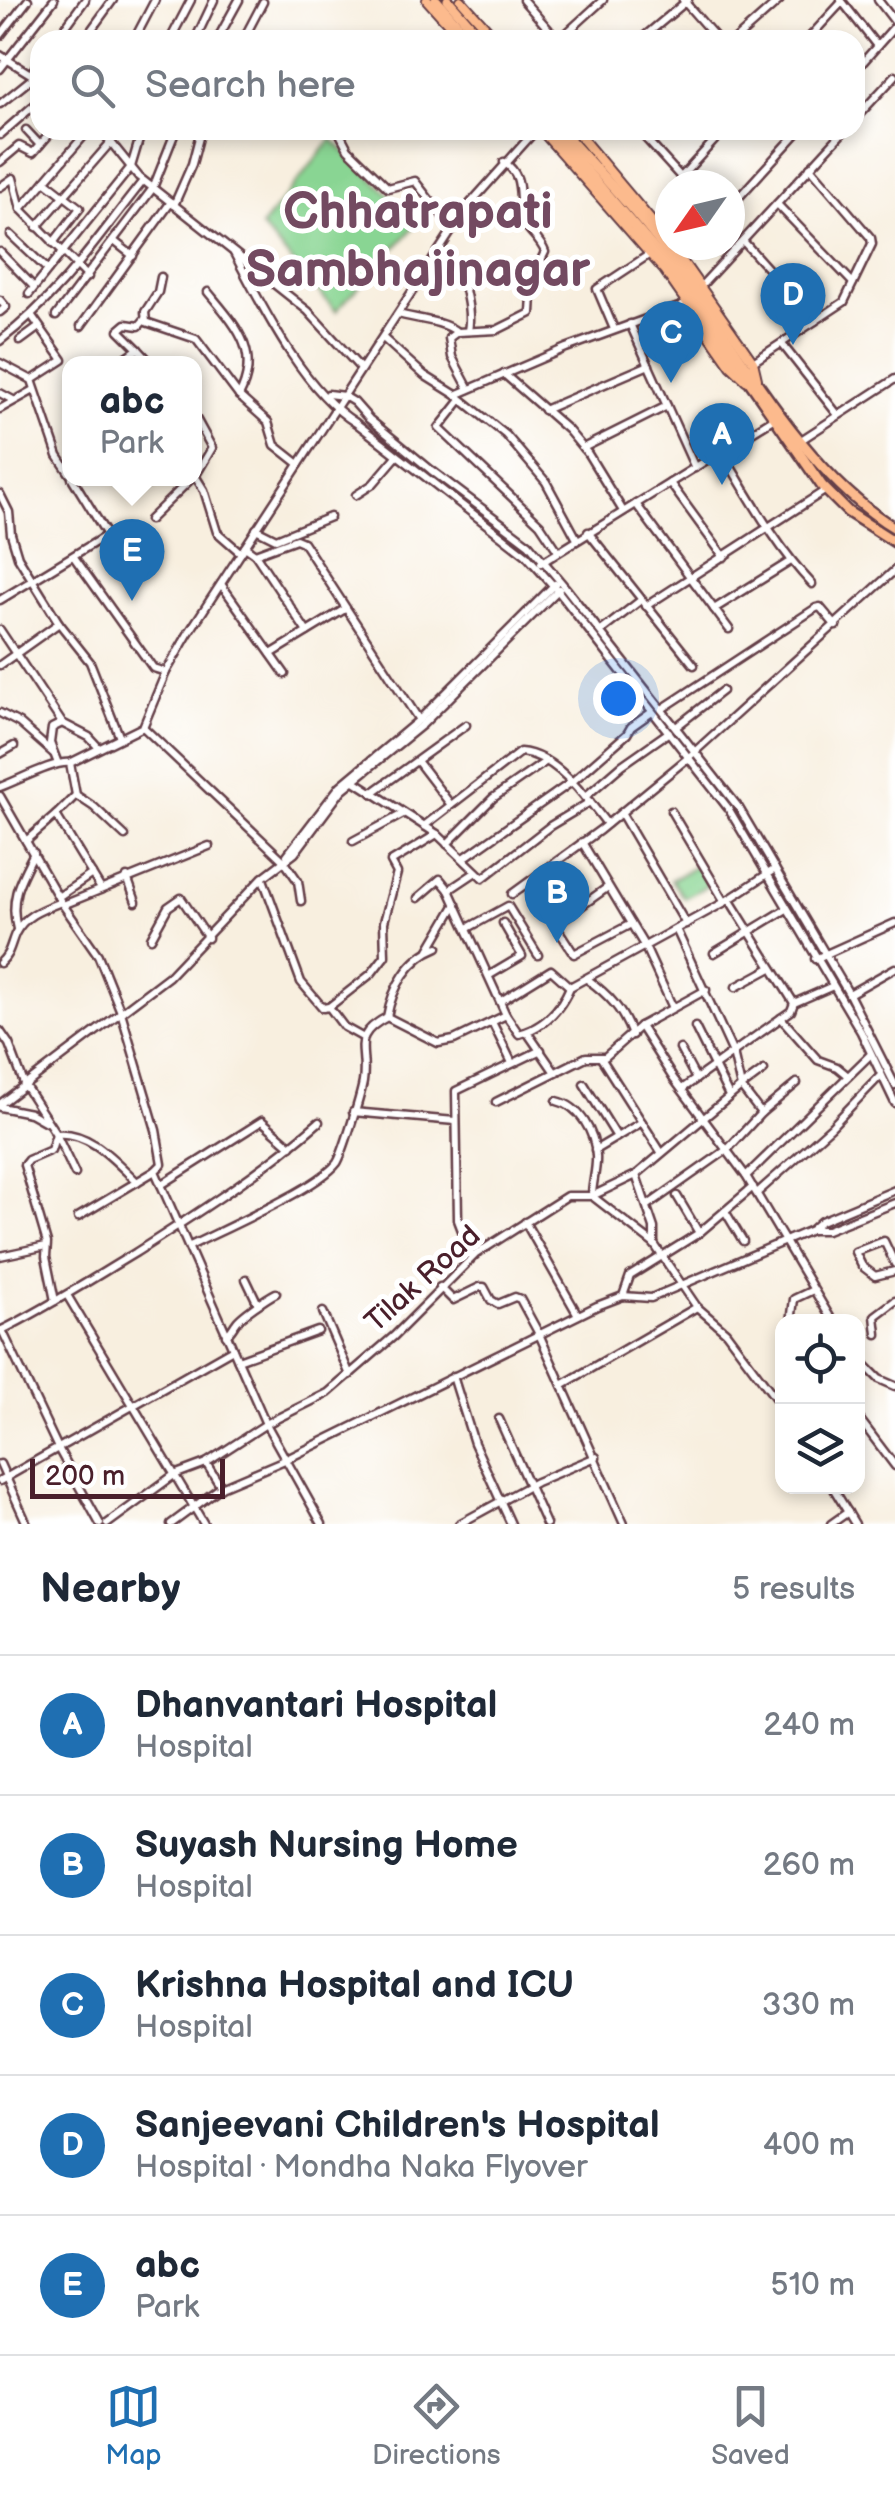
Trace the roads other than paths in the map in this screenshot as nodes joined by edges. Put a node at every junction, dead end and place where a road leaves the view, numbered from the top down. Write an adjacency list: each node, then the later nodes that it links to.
1 (28, 0): 42 (street)
2 (54, 0): 21 (street)
3 (85, 0): 22 (street)
4 (113, 0): 23 (street)
5 (155, 0): 24 (street)
6 (190, 0): 25 (street)
7 (214, 0): 26 (street)
8 (239, 0): 27 (street)
9 (428, 0): 29 (main road)
10 (436, 0): 30 (highway)
11 (448, 0): 31 (highway)
12 (461, 0): 32 (main road)
13 (523, 0): 33 (street)
14 (603, 0): 34 (street)
15 (780, 0): 37 (street)
16 (878, 0): 20 (street)
17 (685, 1): 35 (street); 36 (street)
18 (842, 1): 38 (street); 39 (street)
19 (263, 2): 28 (street)
20 (895, 24): 43 (street)
21 (32, 30)
22 (63, 30)
23 (91, 30)
24 (139, 30)
25 (175, 30)
26 (200, 30)
27 (222, 30)
28 (248, 30)
29 (454, 30)
30 (463, 30)
31 (474, 30)
32 (487, 30)
33 (549, 30)
34 (569, 30)
35 (652, 30)
36 (710, 30)
37 (746, 30)
38 (816, 30)
39 (865, 30)
40 (865, 31): 43 (street)
41 (30, 32): 46 (street)
42 (0, 36)
43 (877, 46): 45 (street)
44 (0, 55): 46 (street)
45 (865, 59)
46 (9, 60): 47 (street); 48 (street)
47 (0, 68)
48 (30, 73)
49 (895, 76): 52 (street)
50 (30, 80): 51 (street)
51 (0, 104)
52 (865, 108)
53 (30, 109): 56 (street)
54 (26, 130): 55 (street)
55 (30, 134)
56 (0, 135)
57 (36, 140): 74 (street)
58 (44, 140): 74 (street)
59 (81, 140): 82 (street)
60 (139, 140): 77 (street)
61 (172, 140): 84 (street)
62 (199, 140): 87 (street)
63 (343, 140): 92 (street)
64 (528, 140): 76 (street)
65 (548, 140): 102 (main road)
66 (560, 140): 138 (highway)
67 (570, 140): 138 (highway)
68 (583, 140): 90 (main road)
69 (647, 140): 79 (street)
70 (715, 140): 80 (street)
71 (791, 140): 85 (street)
72 (836, 140): 78 (street)
73 (111, 142): 77 (street); 86 (street)
74 (40, 144): 75 (street)
75 (0, 162)
76 (504, 162): 92 (street); 124 (street)
77 (131, 167): 81 (street); 100 (street)
78 (810, 168): 88 (street); 110 (street)
79 (675, 170)
80 (687, 170)
81 (144, 180): 84 (street); 106 (street)
82 (45, 181): 86 (street); 89 (street)
83 (0, 186): 89 (street)
84 (153, 188): 87 (street); 95 (street)
85 (745, 190)
86 (64, 196): 91 (street); 96 (street)
87 (172, 204): 101 (street); 103 (street)
88 (777, 204): 94 (street); 110 (street)
89 (21, 210): 91 (street)
90 (655, 225)
91 (37, 228): 96 (street)
92 (452, 230): 98 (street)
93 (11, 234): 107 (street)
94 (745, 239)
95 (114, 241): 103 (street); 108 (street)
96 (53, 243): 100 (street)
97 (745, 243): 120 (street)
98 (439, 251): 117 (street); 124 (street)
99 (0, 252): 107 (street)
100 (62, 252): 106 (street); 107 (street)
101 (234, 253): 139 (street); 147 (street)
102 (650, 254): 114 (main road); 125 (street)
103 (133, 256): 122 (street)
104 (683, 260): 111 (main road)
105 (725, 260): 111 (street)
106 (78, 268): 108 (street); 116 (street)
107 (48, 270)
108 (88, 277): 118 (street)
109 (161, 277): 119 (street)
110 (853, 283): 120 (street)
111 (702, 285): 138 (main road)
112 (208, 292): 148 (street)
113 (0, 300): 115 (street)
114 (688, 304): 121 (street); 143 (main road)
115 (6, 307)
116 (37, 312): 123 (street); 128 (street)
117 (398, 314): 126 (street); 127 (street)
118 (56, 316)
119 (145, 319): 131 (street); 148 (street)
120 (816, 321): 130 (street)
121 (630, 324): 125 (street); 137 (street)
122 (81, 326)
123 (39, 327): 129 (street); 134 (street)
124 (468, 330): 126 (street)
125 (614, 330): 140 (street)
126 (457, 332): 144 (street)
127 (382, 338): 139 (street); 150 (street)
128 (0, 341)
129 (20, 341)
130 (782, 344): 138 (street); 156 (street)
131 (138, 349): 132 (street); 133 (street)
132 (127, 356)
133 (145, 356)
134 (62, 357)
135 (0, 363): 142 (street)
136 (62, 364): 142 (street)
137 (649, 365): 152 (street); 155 (street)
138 (747, 366): 143 (highway)
139 (361, 370): 149 (street)
140 (504, 374): 144 (street); 155 (street)
141 (895, 379): 156 (street)
142 (32, 380): 145 (street)
143 (753, 382): 157 (highway); 159 (highway)
144 (469, 389): 150 (street)
145 (34, 390): 151 (street); 163 (street)
146 (0, 393): 151 (street)
147 (326, 394): 149 (street); 154 (street)
148 (240, 396): 165 (street)
149 (344, 396): 154 (street); 194 (street)
150 (459, 397): 186 (street); 189 (street)
151 (14, 401): 153 (street)
152 (668, 406): 160 (street); 166 (street)
153 (0, 409)
154 (335, 410): 162 (street); 165 (street)
155 (544, 410): 160 (street)
156 (838, 415): 159 (street)
157 (773, 419): 161 (street); 171 (highway)
158 (202, 430): 164 (street)
159 (801, 440): 181 (highway)
160 (584, 448): 177 (street)
161 (722, 452): 166 (street); 182 (street)
162 (398, 456): 173 (street); 194 (street)
163 (62, 462)
164 (202, 464)
165 (299, 464): 183 (street)
166 (695, 468): 167 (street)
167 (670, 483): 174 (street); 191 (street)
168 (78, 486): 192 (street)
169 (184, 486): 179 (street)
170 (198, 486): 188 (street)
171 (826, 490): 182 (street); 187 (highway)
172 (0, 494): 176 (street)
173 (356, 494)
174 (636, 504): 177 (street); 196 (street)
175 (0, 507): 176 (street)
176 (9, 512): 180 (street)
177 (623, 512): 185 (street)
178 (330, 518): 183 (street)
179 (149, 520)
180 (11, 524): 184 (street); 197 (street)
181 (895, 528)
182 (768, 529): 191 (street); 193 (street)
183 (256, 530): 188 (street)
184 (0, 532)
185 (588, 532): 186 (street); 202 (street)
186 (577, 539): 189 (street)
187 (895, 542)
188 (243, 550): 190 (street); 198 (street)
189 (558, 551): 194 (street)
190 (255, 554): 203 (street); 210 (street)
191 (724, 557): 196 (street)
192 (74, 558): 197 (street); 215 (street)
193 (791, 561): 199 (street); 204 (street)
194 (540, 564): 200 (street)
195 (895, 570): 206 (street)
196 (690, 578): 202 (street); 204 (street)
197 (34, 581): 201 (street); 205 (street)
198 (221, 584): 212 (street); 215 (street)
199 (812, 584)
200 (558, 585): 209 (street); 219 (street); 222 (street)
201 (0, 600)
202 (644, 603): 209 (street); 214 (street)
203 (346, 608): 210 (street); 222 (street)
204 (714, 609): 207 (street)
205 (59, 623): 211 (street); 226 (street)
206 (836, 626): 218 (street); 230 (street)
207 (728, 629)
208 (0, 630): 211 (street)
209 (600, 631): 218 (street)
210 (307, 632): 212 (street)
211 (16, 654): 213 (street); 221 (street)
212 (271, 654): 216 (street)
213 (0, 665)
214 (694, 666)
215 (166, 672): 224 (street)
216 (284, 674)
217 (722, 691): 225 (street)
218 (662, 709): 225 (street)
219 (652, 712): 225 (street); 236 (street)
220 (0, 713): 231 (street)
221 (62, 723): 228 (street); 231 (street)
222 (421, 723): 235 (street); 258 (street)
223 (466, 725): 233 (street)
224 (143, 727): 226 (street); 258 (street)
225 (672, 730): 230 (street); 241 (street)
226 (120, 738): 228 (street)
227 (14, 746): 229 (street)
228 (100, 748): 234 (street)
229 (0, 754)
230 (692, 754): 244 (street); 259 (street); 262 (street)
231 (56, 758): 234 (street); 237 (street)
232 (546, 761): 236 (street); 242 (street); 254 (street)
233 (418, 762): 238 (street); 242 (street)
234 (70, 763): 239 (street)
235 (354, 780): 238 (street); 258 (street)
236 (573, 782): 241 (street); 257 (street)
237 (0, 787)
238 (372, 793): 245 (street)
239 (76, 795): 246 (street); 250 (street)
240 (0, 796): 251 (street)
241 (588, 800): 247 (street); 260 (street)
242 (451, 805): 248 (street)
243 (672, 811): 273 (street)
244 (621, 813): 247 (street); 281 (street)
245 (403, 814): 248 (street); 252 (street)
246 (56, 815): 251 (street); 261 (street)
247 (608, 824): 253 (street)
248 (424, 826): 249 (street)
249 (437, 834): 254 (street); 307 (street)
250 (125, 836)
251 (26, 841): 256 (street)
252 (353, 841)
253 (582, 842): 265 (street); 266 (street)
254 (447, 844): 257 (street)
255 (208, 846): 263 (street)
256 (34, 854): 272 (street); 283 (street)
257 (464, 858): 260 (street)
258 (284, 861): 264 (street); 271 (street)
259 (775, 869): 262 (street); 292 (street)
260 (476, 872): 268 (street)
261 (92, 874): 267 (street); 272 (street)
262 (767, 874): 273 (street); 276 (street)
263 (127, 877): 267 (street); 274 (street)
264 (262, 878): 287 (street); 307 (street)
265 (528, 883): 269 (street); 279 (street)
266 (608, 886): 279 (street); 280 (street)
267 (102, 889): 272 (street)
268 (450, 890): 270 (street); 275 (street)
269 (512, 894)
270 (418, 898)
271 (302, 900)
272 (61, 901): 283 (street); 309 (street)
273 (727, 901): 281 (street); 285 (street)
274 (136, 902)
275 (456, 904): 282 (street); 290 (street)
276 (786, 910): 285 (street); 294 (street)
277 (895, 923): 292 (street)
278 (503, 924): 298 (street)
279 (556, 924): 280 (street)
280 (630, 924): 289 (street)
281 (686, 924): 284 (street)
282 (468, 928): 293 (street); 298 (street)
283 (17, 930): 295 (street)
284 (676, 930): 289 (street); 303 (street)
285 (748, 932): 291 (street); 296 (street)
286 (151, 938): 287 (street)
287 (208, 938): 309 (street)
288 (438, 947): 290 (street)
289 (645, 948): 299 (street); 308 (street)
290 (428, 951): 311 (street)
291 (714, 953)
292 (825, 954): 294 (street); 304 (street)
293 (538, 955)
294 (815, 959): 300 (street)
295 (0, 962)
296 (771, 968): 302 (street); 306 (street)
297 (895, 968): 304 (street)
298 (490, 975): 305 (street)
299 (586, 978): 301 (street); 318 (street)
300 (833, 986): 304 (street); 306 (street); 323 (street)
301 (570, 987): 305 (street); 317 (street)
302 (736, 987)
303 (706, 990): 308 (street); 322 (street)
304 (847, 991): 334 (street)
305 (501, 1001): 310 (street)
306 (794, 1003): 312 (street)
307 (328, 1008): 319 (street)
308 (673, 1008): 314 (street)
309 (121, 1012): 335 (street); 356 (street)
310 (506, 1015): 313 (street); 317 (street)
311 (387, 1017): 313 (street); 319 (street)
312 (782, 1018): 322 (street); 330 (street)
313 (492, 1022): 325 (street)
314 (640, 1026): 318 (street); 337 (street)
315 (695, 1027): 326 (street)
316 (0, 1032): 335 (street)
317 (527, 1032): 321 (street)
318 (632, 1035): 324 (street)
319 (362, 1037): 344 (street)
320 (680, 1049): 331 (street)
321 (540, 1050): 325 (street); 328 (street)
322 (733, 1053): 326 (street); 336 (street)
323 (871, 1054): 329 (street); 330 (street)
324 (601, 1058): 328 (street); 348 (street)
325 (512, 1063): 346 (street)
326 (715, 1068): 331 (street); 338 (street)
327 (764, 1070): 336 (street, Tilak Road)
328 (554, 1071): 340 (street)
329 (881, 1075): 341 (street); 362 (street)
330 (848, 1076): 359 (street)
331 (696, 1079): 337 (street)
332 (797, 1083): 343 (street)
333 (584, 1084): 351 (street)
334 (895, 1085)
335 (25, 1086): 342 (street); 349 (street)
336 (741, 1086): 338 (street, Tilak Road); 343 (street)
337 (682, 1089): 345 (street)
338 (729, 1096): 345 (street, Tilak Road)
339 (557, 1101): 354 (street)
340 (496, 1102)
341 (895, 1104)
342 (0, 1105): 349 (street)
343 (762, 1113): 353 (street)
344 (352, 1116): 346 (street); 378 (street)
345 (703, 1116): 353 (street); 355 (street, Tilak Road)
346 (455, 1121): 381 (street)
347 (318, 1122): 352 (street)
348 (642, 1122): 351 (street); 355 (street)
349 (50, 1124): 350 (street)
350 (56, 1134): 357 (street); 360 (street); 377 (street)
351 (617, 1137): 354 (street)
352 (291, 1146): 361 (street); 371 (street)
353 (728, 1149): 359 (street); 367 (street)
354 (595, 1150): 364 (street)
355 (661, 1152): 358 (street, Tilak Road)
356 (155, 1171): 360 (street); 361 (street)
357 (75, 1174)
358 (636, 1175): 364 (street, Tilak Road); 367 (street)
359 (746, 1176): 362 (street)
360 (137, 1182): 369 (street)
361 (161, 1184): 371 (street)
362 (755, 1190): 368 (street); 374 (street)
363 (895, 1190): 372 (street)
364 (592, 1196): 370 (street, Tilak Road); 376 (street)
365 (677, 1196): 373 (street)
366 (895, 1202): 372 (street)
367 (647, 1206): 376 (street)
368 (726, 1211): 373 (street); 375 (street)
369 (78, 1217)
370 (525, 1222): 381 (street, Tilak Road); 397 (street)
371 (180, 1224): 378 (street); 388 (street)
372 (811, 1230): 374 (street)
373 (699, 1233): 380 (street)
374 (787, 1240): 384 (street); 386 (street)
375 (742, 1241)
376 (654, 1244): 380 (street)
377 (46, 1246): 379 (street); 391 (street)
378 (190, 1246): 400 (street)
379 (0, 1256)
380 (664, 1256): 384 (street); 389 (street)
381 (472, 1257): 385 (street, Tilak Road)
382 (895, 1268): 382 (street)
383 (246, 1279): 392 (street)
384 (681, 1284): 389 (street); 393 (street)
385 (440, 1287): 401 (street); 406 (street, Tilak Road)
386 (813, 1290): 395 (street); 396 (street)
387 (276, 1293): 392 (street)
388 (67, 1295): 391 (street); 410 (street)
389 (623, 1296): 397 (street)
390 (895, 1300): 402 (street)
391 (55, 1301): 398 (street)
392 (258, 1304): 400 (street)
393 (697, 1307): 408 (street); 411 (street)
394 (322, 1312): 406 (street)
395 (792, 1314)
396 (829, 1314)
397 (578, 1315): 401 (street)
398 (1, 1331): 415 (street)
399 (318, 1331): 404 (street)
400 (226, 1334): 403 (street)
401 (539, 1334): 407 (street); 408 (street)
402 (877, 1334)
403 (233, 1350): 404 (street); 410 (street)
404 (238, 1360): 413 (street)
405 (865, 1368): 409 (street)
406 (350, 1375): 413 (street, Tilak Road)
407 (453, 1376): 417 (street); 426 (street)
408 (562, 1384): 416 (street)
409 (895, 1386)
410 (132, 1404): 415 (street); 421 (street)
411 (780, 1404)
412 (500, 1419): 424 (street)
413 (266, 1424): 417 (street); 419 (street, Tilak Road)
414 (865, 1425): 420 (street)
415 (58, 1448): 422 (street); 430 (street)
416 (596, 1457): 424 (street); 437 (street)
417 (287, 1459): 423 (street); 433 (street)
418 (0, 1464): 422 (street)
419 (206, 1464): 421 (street, Tilak Road); 423 (street)
420 (895, 1466)
421 (174, 1476): 427 (street); 430 (street, Tilak Road)
422 (3, 1479): 429 (street)
423 (221, 1486): 427 (street)
424 (529, 1486): 426 (street); 436 (street)
425 (837, 1494): 428 (street)
426 (501, 1501): 434 (street); 435 (street)
427 (194, 1508): 431 (street); 432 (street)
428 (848, 1512): 438 (street); 439 (street)
429 (27, 1524)
430 (104, 1524)
431 (171, 1524)
432 (204, 1524)
433 (322, 1524)
434 (459, 1524)
435 (511, 1524)
436 (546, 1524)
437 (623, 1524)
438 (831, 1524)
439 (855, 1524)

